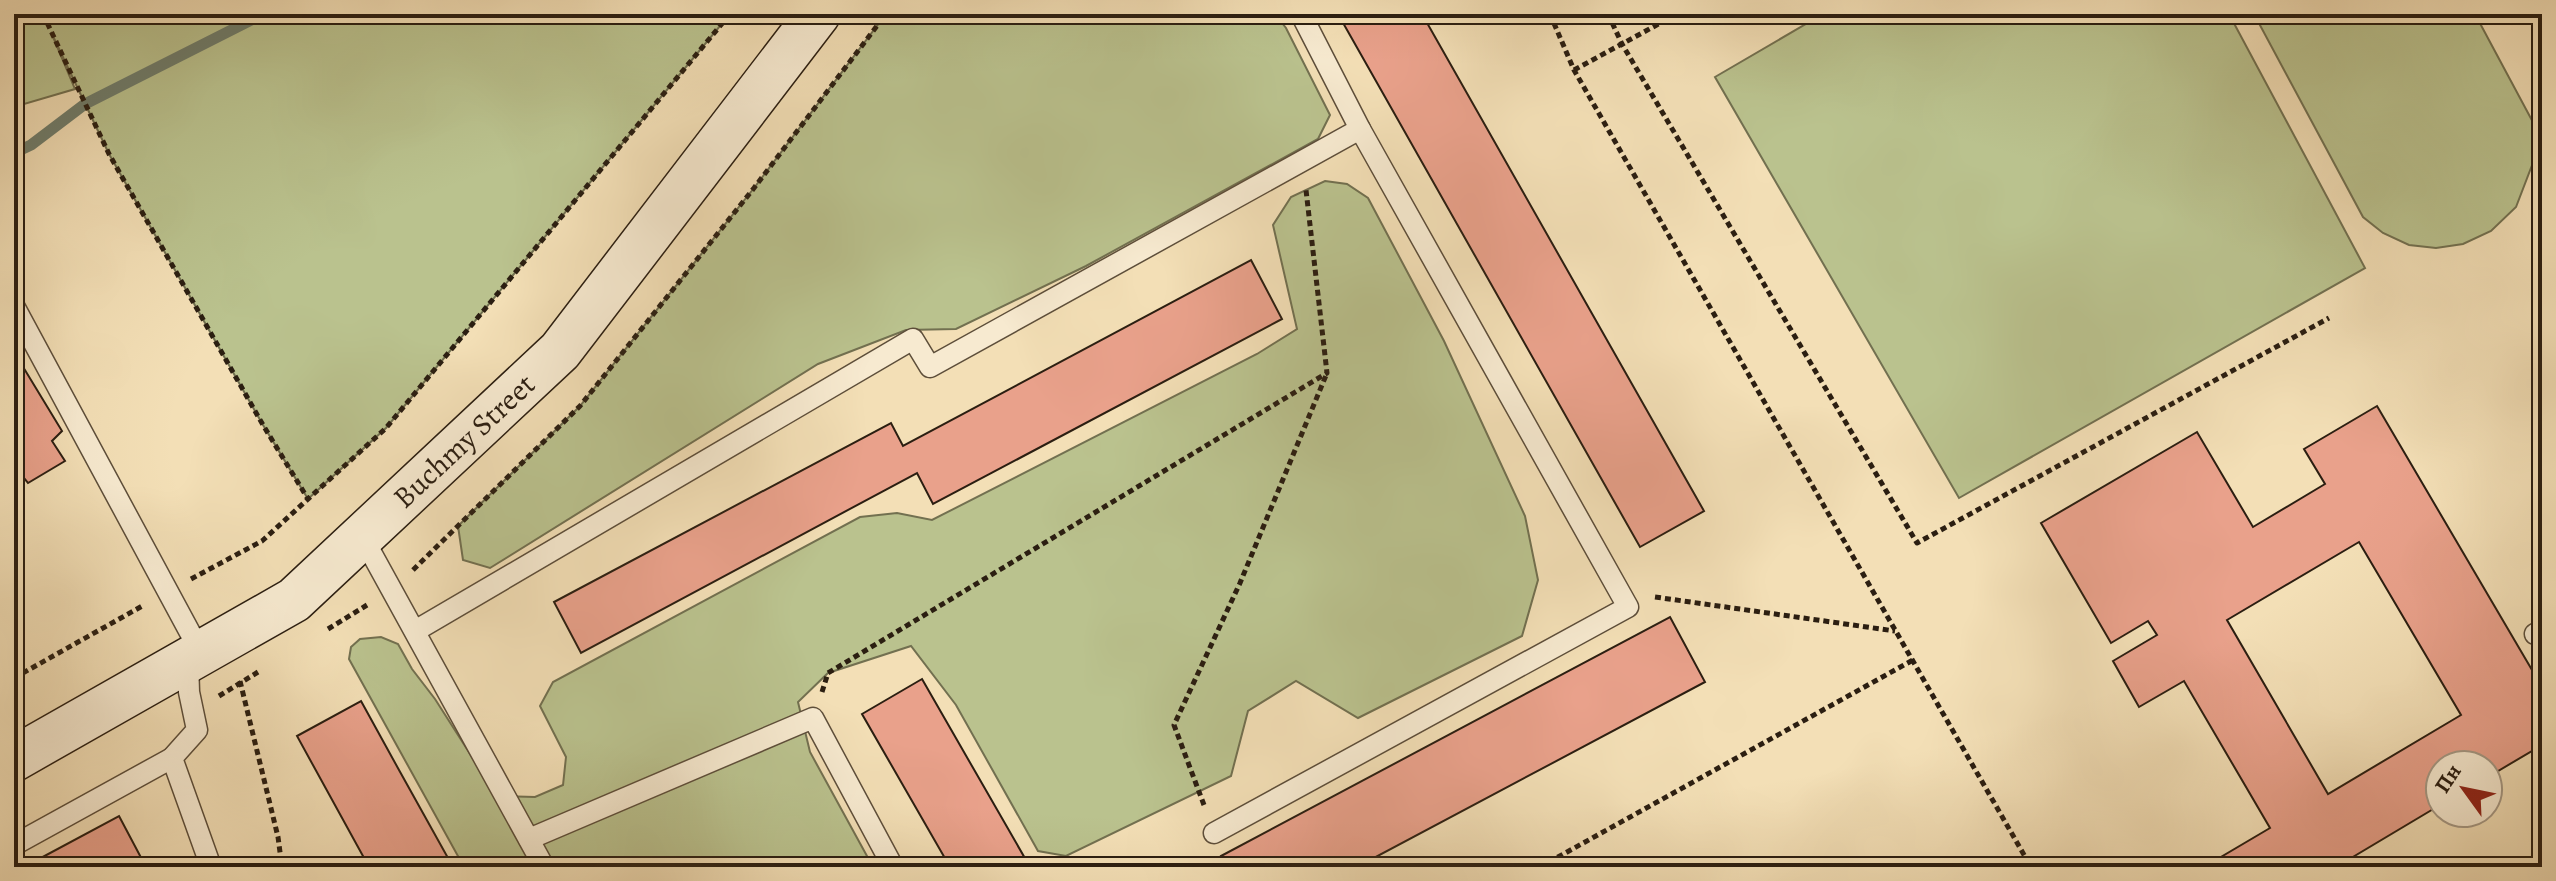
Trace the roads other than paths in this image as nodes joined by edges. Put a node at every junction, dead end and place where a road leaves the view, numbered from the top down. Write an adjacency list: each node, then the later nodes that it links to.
1 (818, 14): 5 (street, Buchmy Street)
2 (1301, 14): 3 (lane)
3 (1360, 129): 6 (lane); 10 (lane)
4 (14, 306): 7 (lane)
5 (362, 536): 6 (lane); 7 (street, Buchmy Street)
6 (415, 631): 11 (lane)
7 (206, 650): 8 (lane); 9 (street, Buchmy Street)
8 (172, 758): 12 (lane); 13 (lane)
9 (14, 759)
10 (1214, 833)
11 (529, 839): 14 (lane); 15 (lane)
12 (14, 845)
13 (211, 867)
14 (544, 867)
15 (893, 867)

